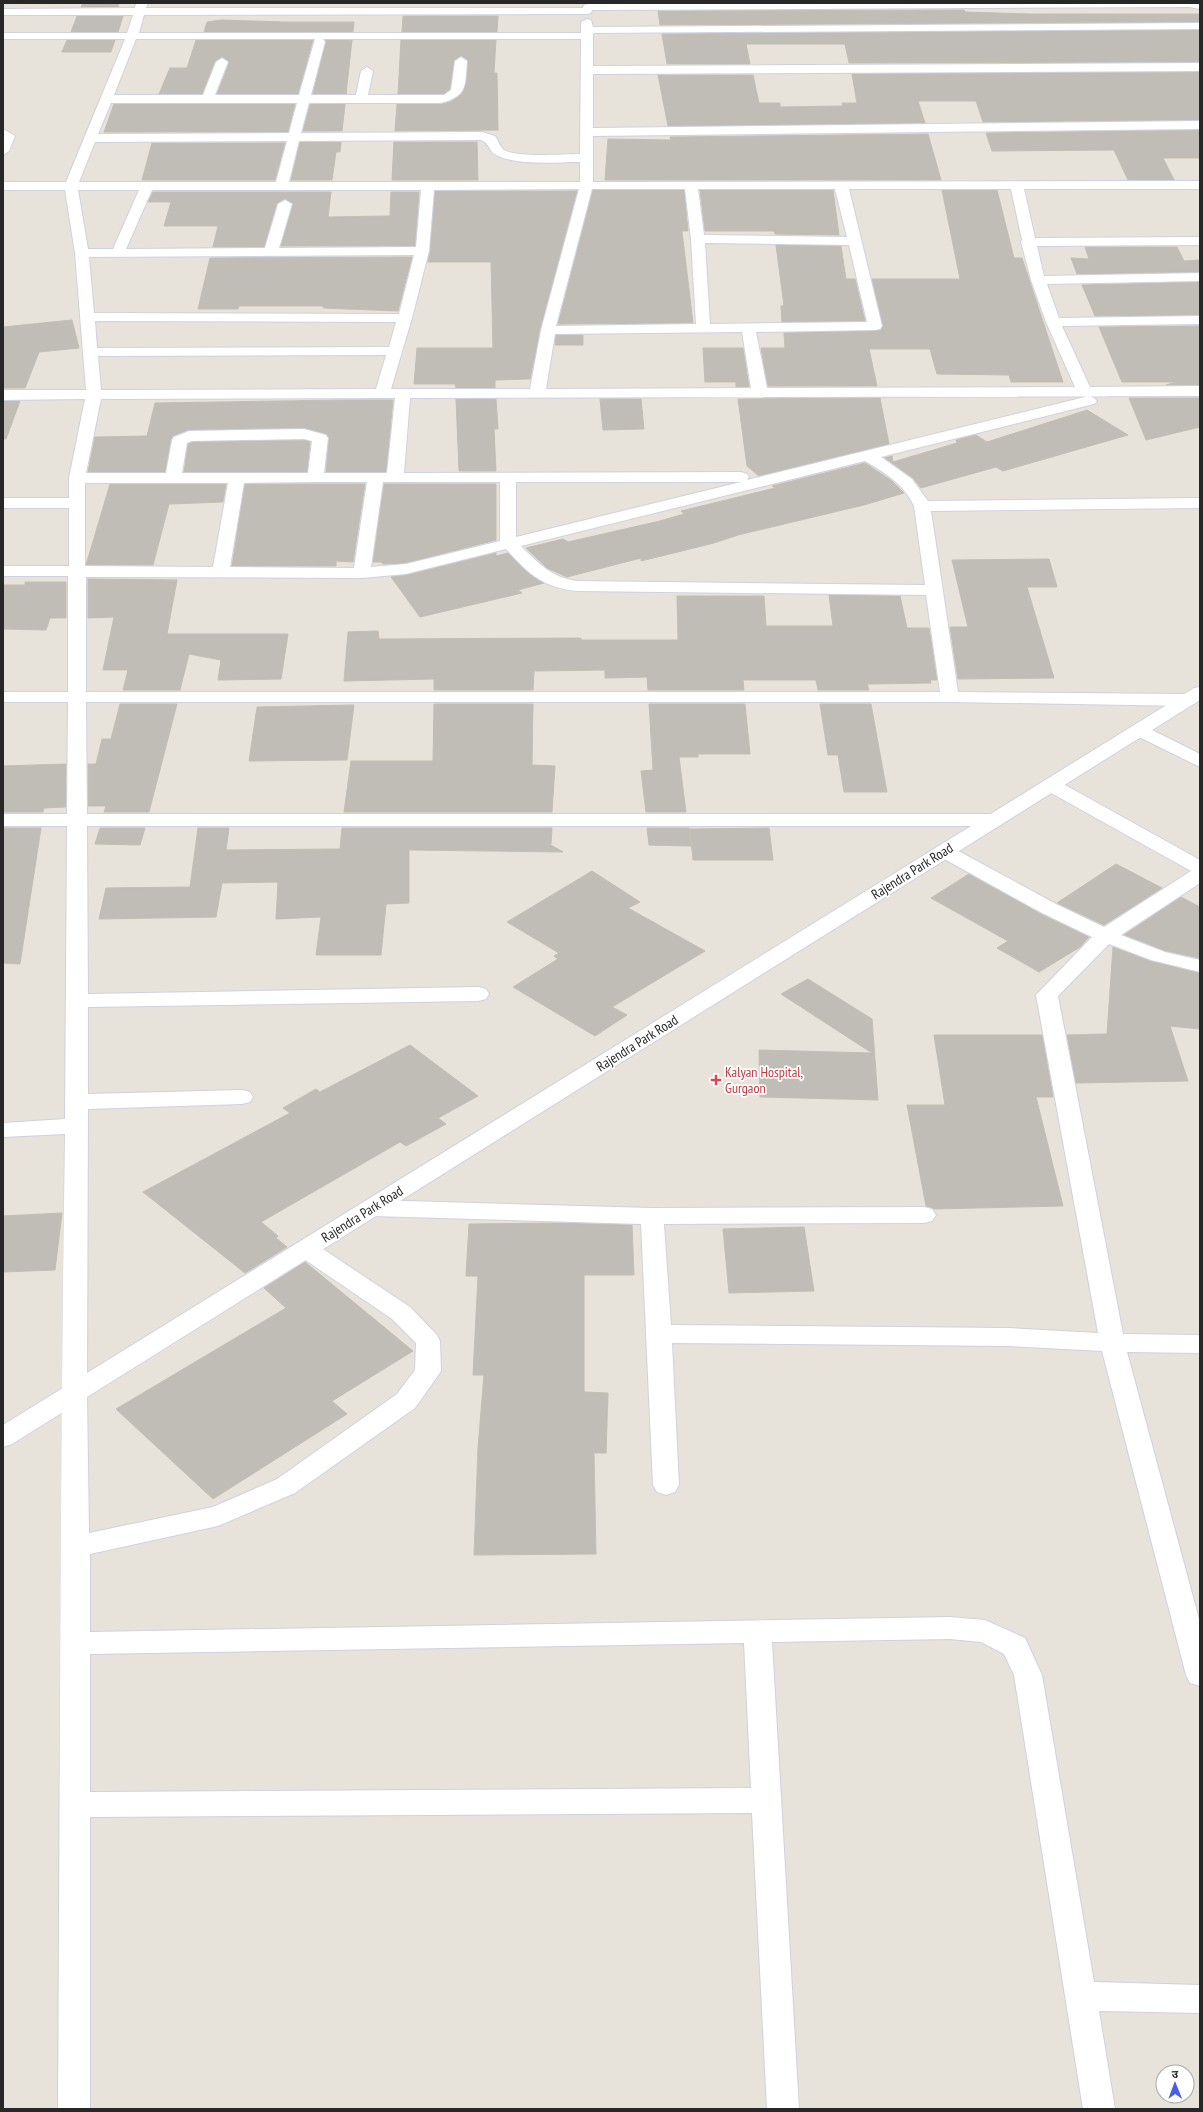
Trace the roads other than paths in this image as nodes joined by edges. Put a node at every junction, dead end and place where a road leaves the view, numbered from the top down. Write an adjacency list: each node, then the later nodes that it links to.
1 (837, 4): 2 (street); 4 (street)
2 (1200, 6)
3 (140, 7): 4 (street); 5 (street); 9 (street)
4 (587, 7): 7 (street)
5 (3, 12)
6 (1200, 26): 7 (street)
7 (587, 33): 9 (street); 14 (street)
8 (3, 36): 9 (street)
9 (132, 36): 16 (street)
10 (319, 42): 18 (street)
11 (461, 61): 19 (street)
12 (222, 62): 17 (street)
13 (1200, 67): 14 (street)
14 (587, 70): 21 (street)
15 (367, 71): 19 (street)
16 (106, 99): 17 (street); 24 (street)
17 (208, 99): 18 (street)
18 (304, 100): 19 (street); 23 (street)
19 (361, 100)
20 (1200, 125): 21 (street)
21 (587, 132): 26 (street)
22 (3, 133): 25 (street)
23 (294, 137): 24 (street); 26 (street); 33 (street)
24 (91, 138): 31 (street)
25 (3, 151)
26 (586, 158): 35 (street)
27 (841, 185): 28 (street); 36 (street); 39 (street)
28 (1017, 185): 29 (street); 41 (street)
29 (1200, 185)
30 (3, 186): 31 (street)
31 (71, 186): 32 (street); 43 (street)
32 (147, 186): 33 (street); 44 (street)
33 (281, 186): 34 (street)
34 (428, 186): 35 (street); 42 (street)
35 (586, 186): 36 (street); 54 (street)
36 (691, 186): 38 (street)
37 (285, 204): 45 (street)
38 (698, 239): 39 (street); 52 (street)
39 (856, 241): 53 (street)
40 (1200, 241): 41 (street)
41 (1028, 242): 47 (street)
42 (422, 251): 45 (street); 49 (street)
43 (82, 252): 44 (street); 48 (street)
44 (118, 252): 45 (street)
45 (271, 252)
46 (1200, 277): 47 (street)
47 (1038, 280): 51 (street)
48 (87, 317): 49 (street); 56 (street)
49 (405, 318): 55 (street)
50 (1200, 320): 51 (street)
51 (1053, 322): 59 (street)
52 (703, 328): 53 (street); 54 (street)
53 (748, 328): 60 (street)
54 (548, 330): 63 (street)
55 (395, 351): 56 (street); 61 (street)
56 (90, 352): 65 (street)
57 (1126, 391): 58 (street); 59 (street); 66 (street)
58 (1200, 391)
59 (1085, 392): 60 (street)
60 (760, 393): 63 (street)
61 (382, 394): 62 (street); 65 (street)
62 (403, 394): 63 (street); 72 (street)
63 (537, 394)
64 (3, 395): 65 (street)
65 (94, 396): 67 (street)
66 (867, 455): 74 (street); 78 (street)
67 (77, 478): 68 (street); 76 (street)
68 (173, 478): 69 (street); 70 (street)
69 (237, 478): 70 (street); 82 (street)
70 (315, 478): 71 (street)
71 (376, 478): 72 (street); 83 (street)
72 (395, 478): 73 (street)
73 (508, 478): 74 (street); 79 (street)
74 (776, 478): 79 (street)
75 (3, 503): 76 (street)
76 (78, 503): 81 (street)
77 (1200, 504): 78 (street)
78 (922, 506): 84 (street)
79 (508, 542): 83 (street); 84 (street)
80 (3, 571): 81 (street)
81 (78, 571): 82 (street); 87 (street)
82 (221, 572): 83 (street)
83 (362, 573)
84 (935, 590): 88 (street)
85 (1194, 696): 88 (street); 89 (street, Rajendra Park Road)
86 (3, 697): 87 (street)
87 (77, 697): 88 (street); 93 (street)
88 (950, 697)
89 (1140, 730): 90 (street); 91 (street, Rajendra Park Road)
90 (1200, 761)
91 (1051, 785): 94 (street, Rajendra Park Road); 96 (street)
92 (3, 820): 93 (street)
93 (77, 820): 94 (street); 101 (street)
94 (995, 820): 95 (street, Rajendra Park Road)
95 (944, 851): 98 (street); 106 (street, Rajendra Park Road)
96 (1200, 868)
97 (1200, 874): 98 (street)
98 (1105, 936): 99 (street); 111 (street)
99 (1200, 966)
100 (478, 994): 101 (street)
101 (77, 1001): 103 (street)
102 (242, 1097): 103 (street)
103 (77, 1102): 104 (street)
104 (76, 1126): 105 (street); 113 (street)
105 (3, 1130)
106 (372, 1208): 108 (street); 109 (street, Rajendra Park Road)
107 (924, 1215): 108 (street)
108 (652, 1216): 110 (street)
109 (306, 1249): 113 (street, Rajendra Park Road); 116 (street)
110 (660, 1334): 111 (street); 115 (street)
111 (1112, 1343): 112 (street); 119 (street)
112 (1200, 1344)
113 (74, 1393): 114 (street, Rajendra Park Road); 116 (street)
114 (3, 1437)
115 (666, 1485)
116 (76, 1546): 118 (street)
117 (756, 1631): 118 (street); 120 (street); 122 (street)
118 (75, 1643): 121 (street)
119 (1200, 1675)
120 (766, 1800): 121 (street); 125 (street)
121 (75, 1805): 124 (street)
122 (1081, 1996): 123 (street); 126 (street)
123 (1200, 1999)
124 (74, 2109)
125 (782, 2109)
126 (1099, 2109)

